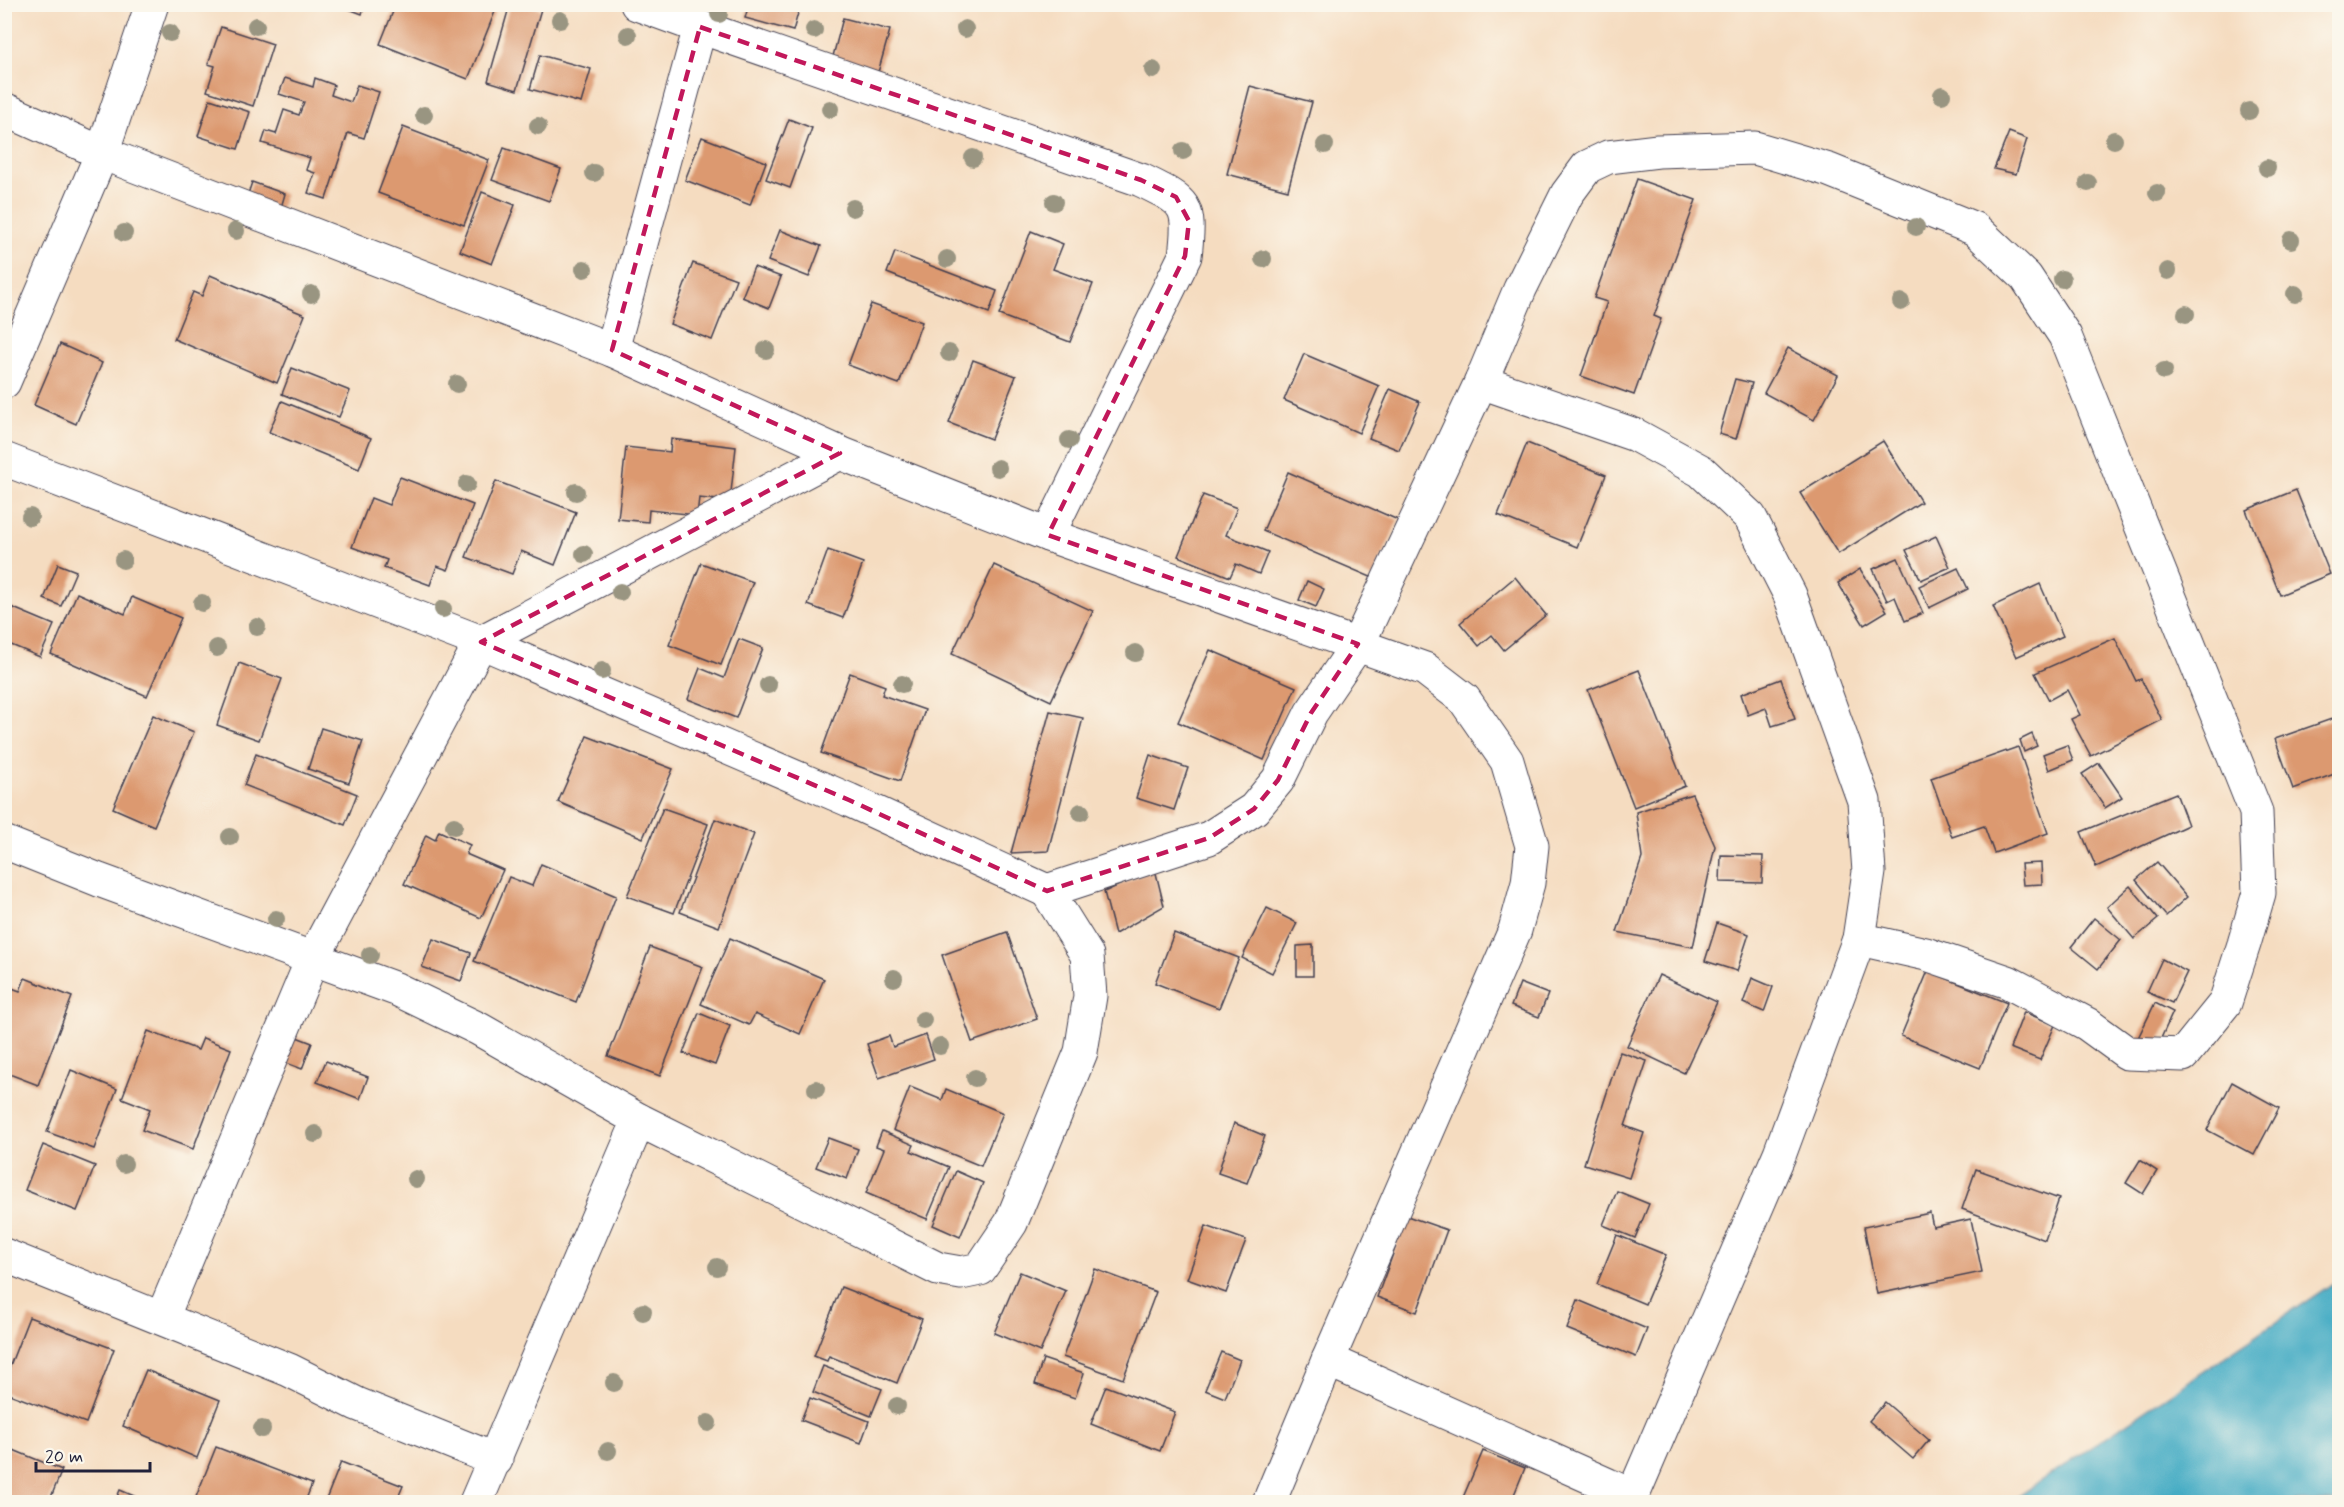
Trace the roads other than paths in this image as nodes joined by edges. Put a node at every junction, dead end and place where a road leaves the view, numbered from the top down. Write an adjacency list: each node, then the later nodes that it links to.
1 (152, 4): 5 (street)
2 (637, 4): 3 (street)
3 (700, 27): 6 (street); 11 (street)
4 (4, 108): 5 (street)
5 (102, 153): 6 (street); 7 (street)
6 (612, 350): 9 (street)
7 (4, 382)
8 (1481, 382): 13 (street); 16 (street); 16 (street)
9 (840, 453): 11 (street); 12 (street)
10 (4, 459): 12 (street)
11 (1048, 535): 13 (street)
12 (481, 642): 15 (street); 17 (street)
13 (1358, 644): 15 (street); 21 (street)
14 (4, 842): 17 (street)
15 (1047, 891): 18 (street)
16 (1859, 939): 23 (street)
17 (312, 960): 18 (street); 20 (street)
18 (639, 1120): 22 (street)
19 (4, 1255): 20 (street)
20 (162, 1318): 22 (street)
21 (1328, 1360): 23 (street); 25 (street)
22 (496, 1460): 24 (street)
23 (1631, 1499)
24 (476, 1503)
25 (1269, 1503)

